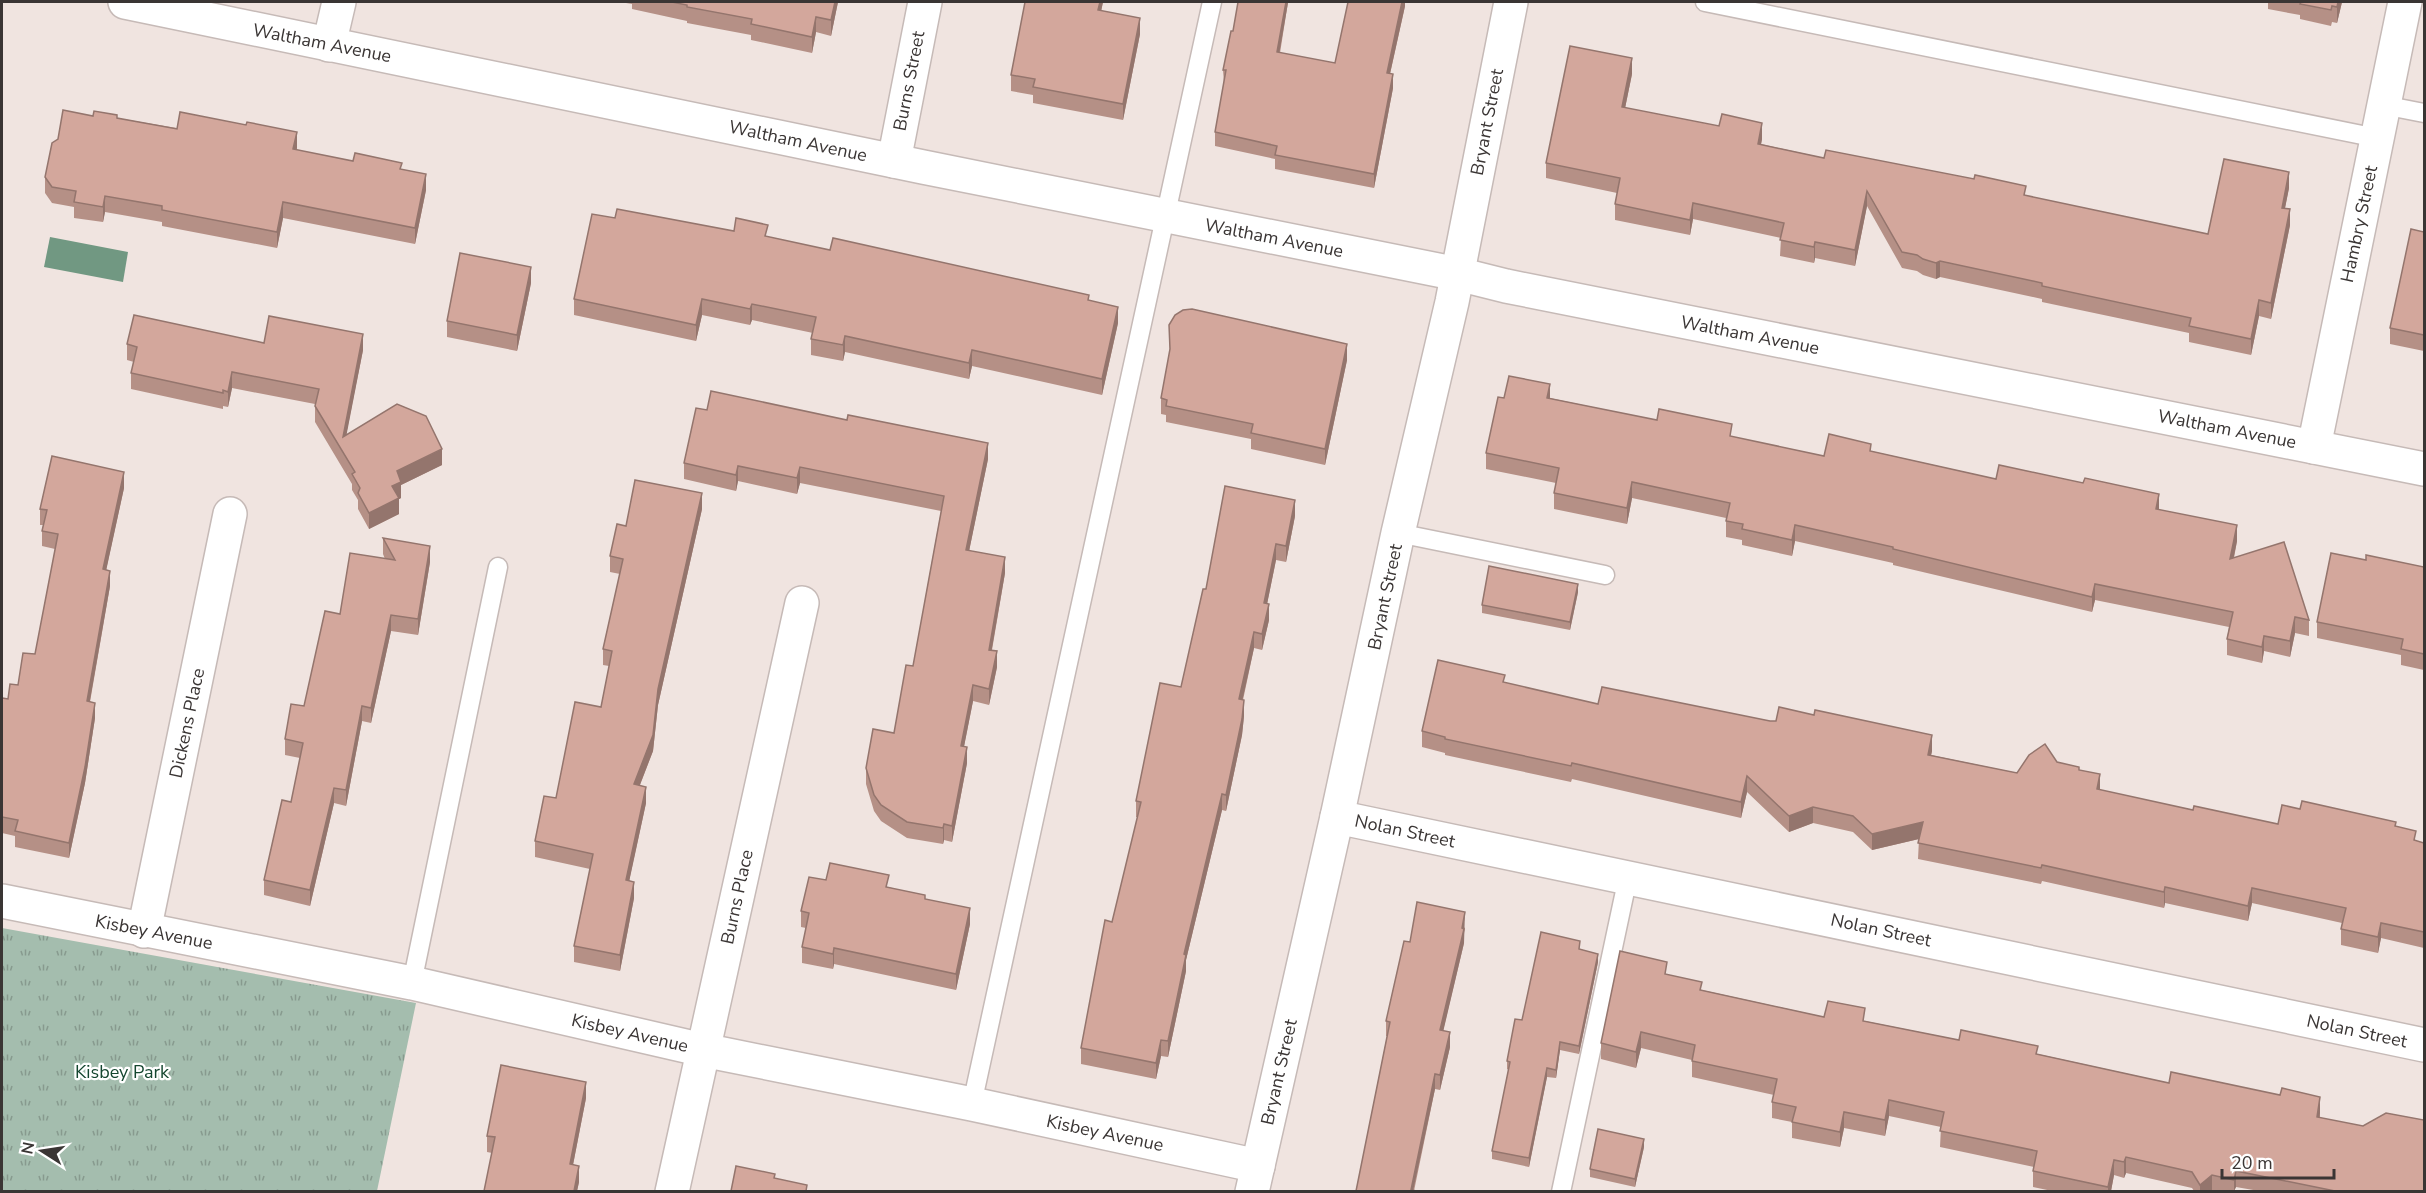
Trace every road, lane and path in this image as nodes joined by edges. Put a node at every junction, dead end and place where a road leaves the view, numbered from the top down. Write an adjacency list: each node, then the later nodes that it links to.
1 (125, 2): 8 (street, Waltham Avenue)
2 (339, 2): 8 (street)
3 (925, 2): 12 (street, Burns Street)
4 (1212, 2): 13 (lane)
5 (1511, 2): 14 (street, Bryant Street)
6 (1705, 2): 11 (lane)
7 (2405, 2): 9 (street, Hambry Street)
8 (329, 45): 12 (street, Waltham Avenue)
9 (2383, 105): 10 (lane); 11 (street, Hambry Street)
10 (2424, 113)
11 (2377, 138): 15 (street, Hambry Street)
12 (894, 161): 13 (street, Waltham Avenue)
13 (1166, 217): 14 (street, Waltham Avenue); 29 (lane)
14 (1458, 274): 15 (street, Waltham Avenue); 18 (street, Bryant Street)
15 (2314, 447): 16 (street, Waltham Avenue)
16 (2424, 469)
17 (230, 514): 25 (street, Dickens Place)
18 (1398, 533): 20 (lane); 22 (street, Bryant Street)
19 (498, 567): 26 (lane)
20 (1605, 575)
21 (802, 603): 28 (street, Burns Place)
22 (1337, 818): 23 (street, Nolan Street); 30 (street, Bryant Street)
23 (1628, 877): 27 (street, Nolan Street); 32 (lane)
24 (2, 901): 25 (street, Kisbey Avenue)
25 (144, 931): 26 (street, Kisbey Avenue)
26 (412, 983): 28 (street, Kisbey Avenue)
27 (2424, 1045)
28 (703, 1050): 29 (street, Kisbey Avenue); 31 (street, Burns Place)
29 (972, 1104): 30 (street, Kisbey Avenue)
30 (1255, 1179)
31 (672, 1191)
32 (1561, 1191)

